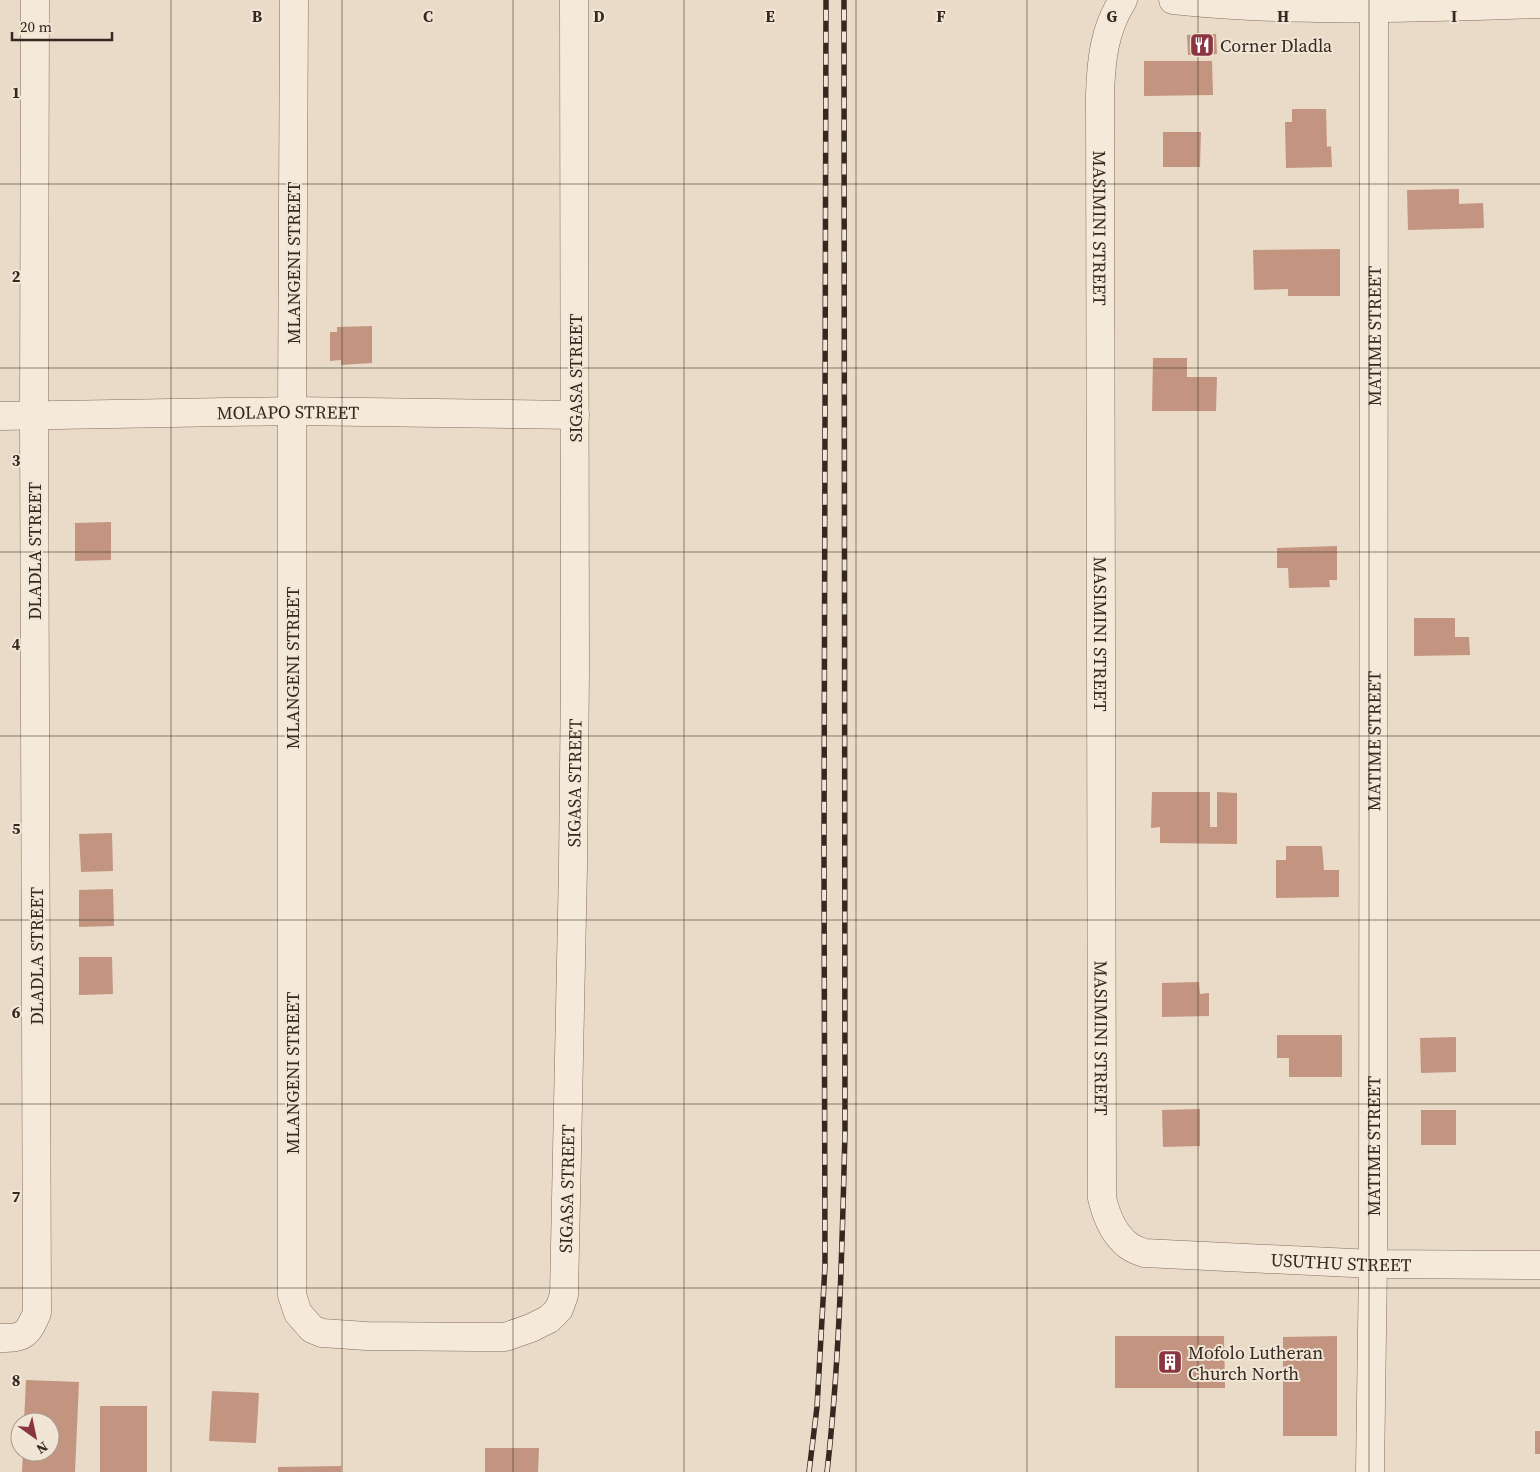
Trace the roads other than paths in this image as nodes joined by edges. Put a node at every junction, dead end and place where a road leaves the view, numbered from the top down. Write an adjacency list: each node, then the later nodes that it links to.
1 (35, 0): 11 (street, DLADLA STREET)
2 (294, 0): 9 (street, MLANGENI STREET)
3 (574, 0): 10 (street, SIGASA STREET)
4 (1123, 0): 13 (street, MASIMINI STREET)
5 (1174, 0): 6 (street)
6 (1257, 3): 8 (street)
7 (1540, 4): 8 (street)
8 (1374, 9): 14 (street, MATIME STREET)
9 (292, 411): 10 (street, MOLAPO STREET); 11 (street, MOLAPO STREET); 16 (street, MLANGENI STREET)
10 (575, 414): 16 (street, SIGASA STREET)
11 (34, 415): 12 (street, MOLAPO STREET); 17 (street, DLADLA STREET)
12 (0, 416)
13 (1144, 1253): 14 (street, USUTHU STREET)
14 (1373, 1264): 15 (street, USUTHU STREET); 18 (street, MATIME STREET)
15 (1540, 1265)
16 (312, 1329)
17 (0, 1338)
18 (1370, 1472)

